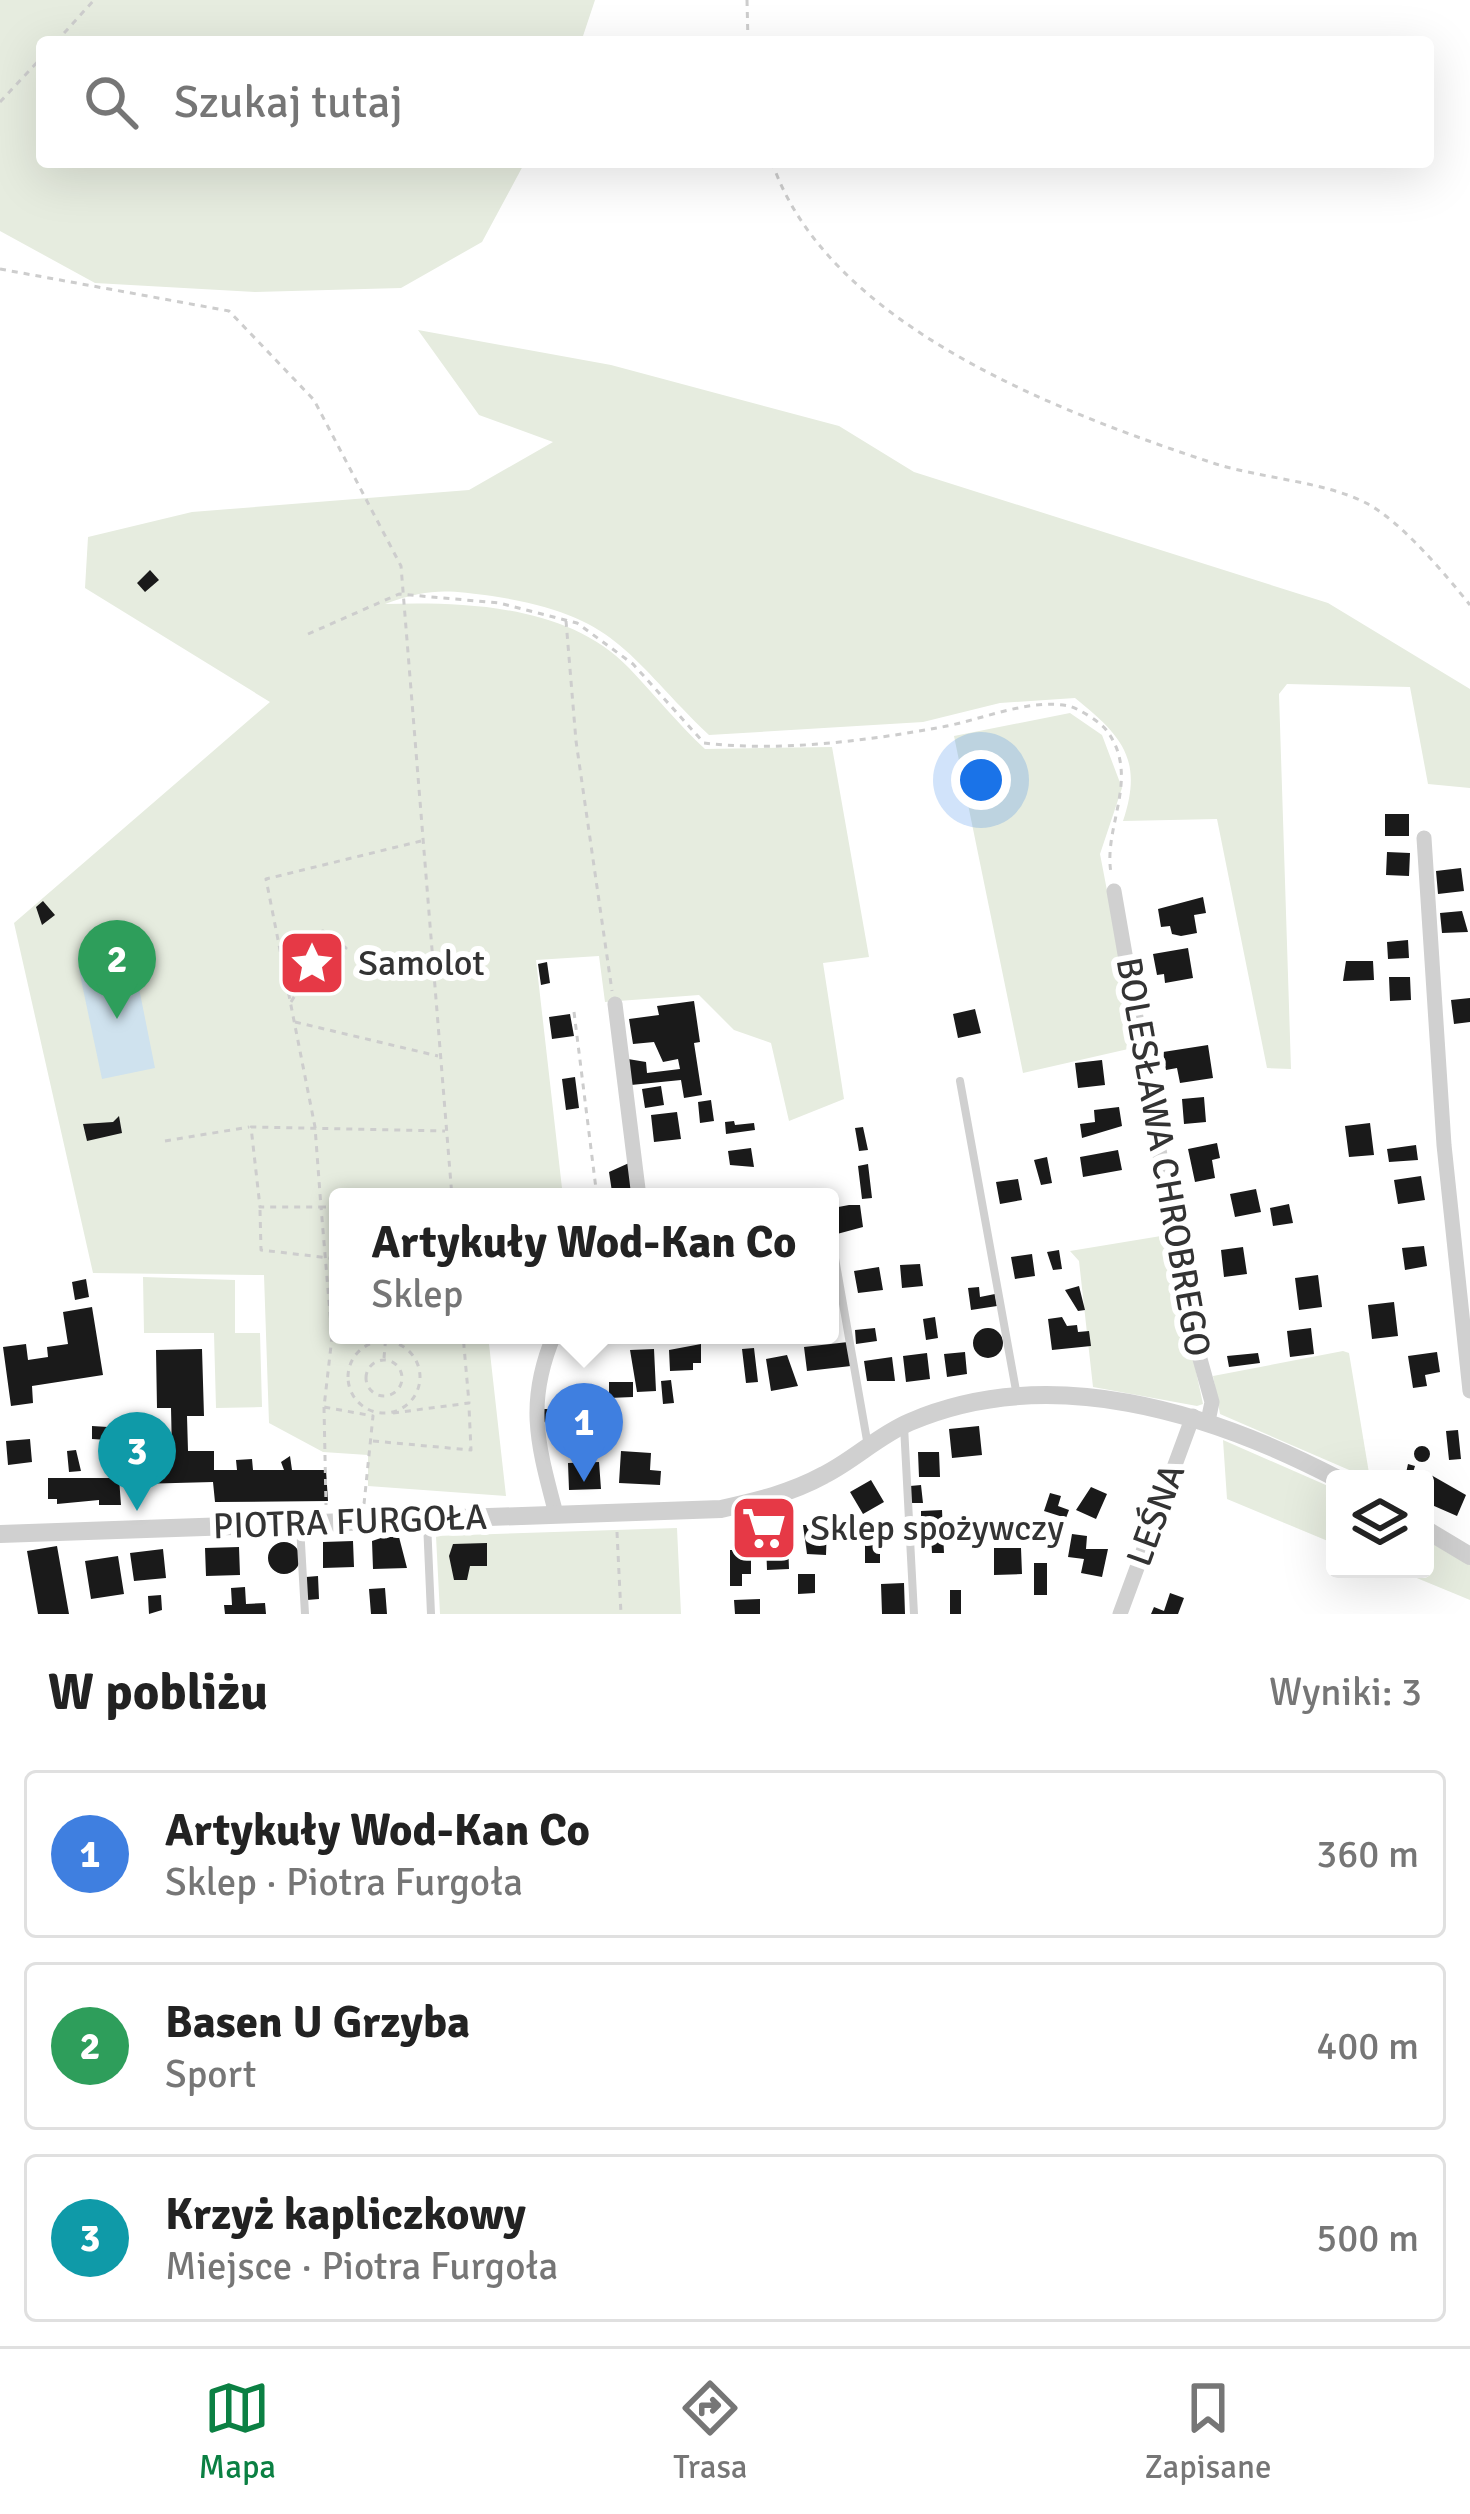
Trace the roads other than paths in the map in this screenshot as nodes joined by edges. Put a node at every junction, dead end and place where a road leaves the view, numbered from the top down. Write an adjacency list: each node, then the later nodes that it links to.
1 (1424, 838): 8 (street)
2 (1114, 891): 10 (street, BOLESŁAWA CHROBREGO)
3 (615, 1004): 5 (street)
4 (960, 1081): 9 (lane)
5 (638, 1188)
6 (839, 1281): 12 (lane)
7 (550, 1344): 14 (street)
8 (1470, 1391)
9 (1018, 1397): 10 (street, PIOTRA FURGOŁA); 11 (street, PIOTRA FURGOŁA)
10 (1200, 1419): 13 (street, PIOTRA FURGOŁA); 23 (street, LEŚNA)
11 (904, 1425): 12 (street, PIOTRA FURGOŁA); 22 (lane)
12 (868, 1448): 14 (street, PIOTRA FURGOŁA)
13 (1326, 1474)
14 (556, 1514): 15 (street, PIOTRA FURGOŁA)
15 (427, 1520): 16 (street, PIOTRA FURGOŁA); 21 (lane)
16 (300, 1525): 17 (street, PIOTRA FURGOŁA); 20 (lane)
17 (0, 1534)
18 (1434, 1534): 19 (street)
19 (1470, 1556)
20 (305, 1614)
21 (430, 1614)
22 (914, 1614)
23 (1120, 1614)

